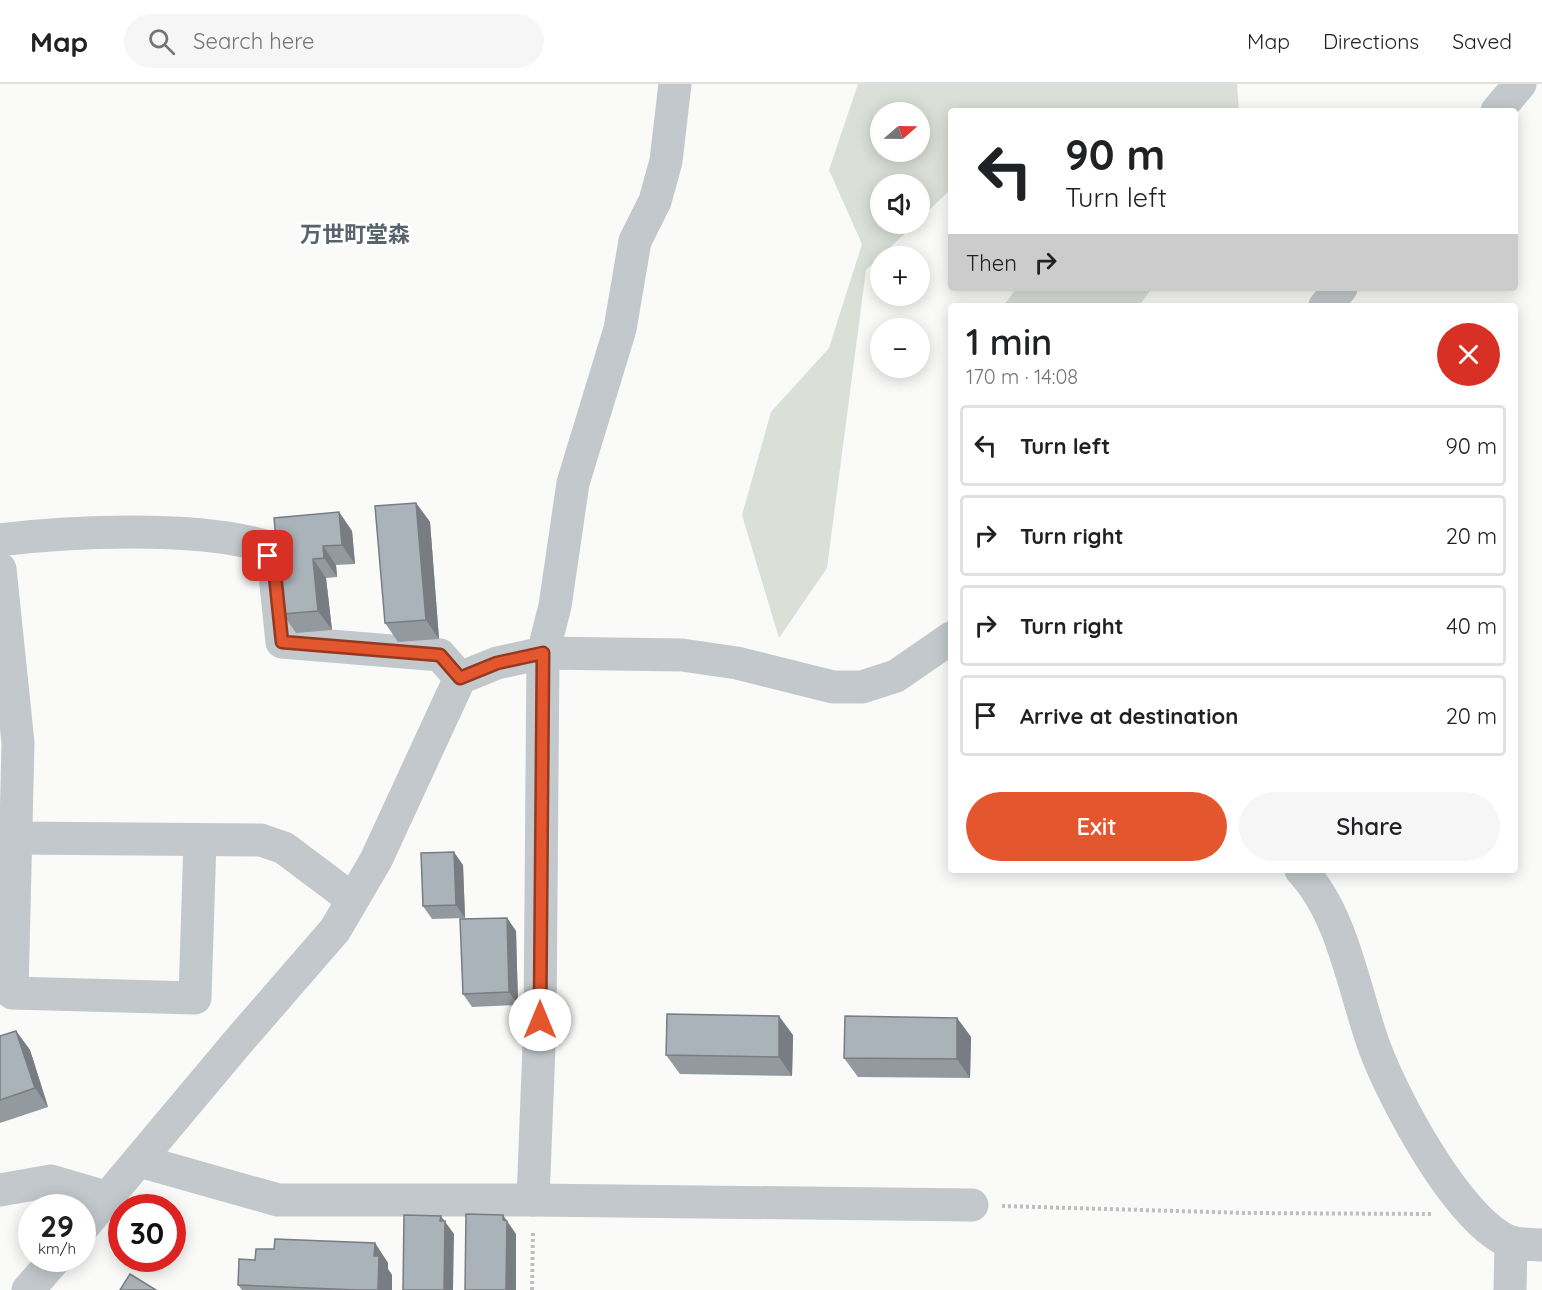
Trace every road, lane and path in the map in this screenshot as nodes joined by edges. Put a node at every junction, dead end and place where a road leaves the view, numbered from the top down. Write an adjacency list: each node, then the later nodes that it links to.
1 (675, 84): 10 (street)
2 (1520, 84): 3 (street)
3 (1500, 108)
4 (1338, 291): 5 (street)
5 (1328, 303)
6 (0, 540): 11 (street)
7 (0, 569): 8 (street)
8 (3, 640): 12 (street)
9 (948, 640): 10 (street)
10 (543, 653): 11 (street); 21 (street)
11 (460, 678): 15 (street)
12 (16, 838): 13 (street); 13 (street)
13 (200, 840): 15 (street)
14 (1304, 873): 23 (street)
15 (352, 899): 16 (street)
16 (141, 1161): 18 (street); 21 (street)
17 (0, 1190): 19 (street)
18 (112, 1194)
19 (108, 1198)
20 (108, 1199): 24 (street)
21 (534, 1200): 22 (street); 28 (path)
22 (972, 1205): 23 (path)
23 (1465, 1208): 25 (street)
24 (96, 1212)
25 (1526, 1244): 29 (street)
26 (44, 1272): 27 (street)
27 (28, 1290)
28 (531, 1290)
29 (1510, 1290)

